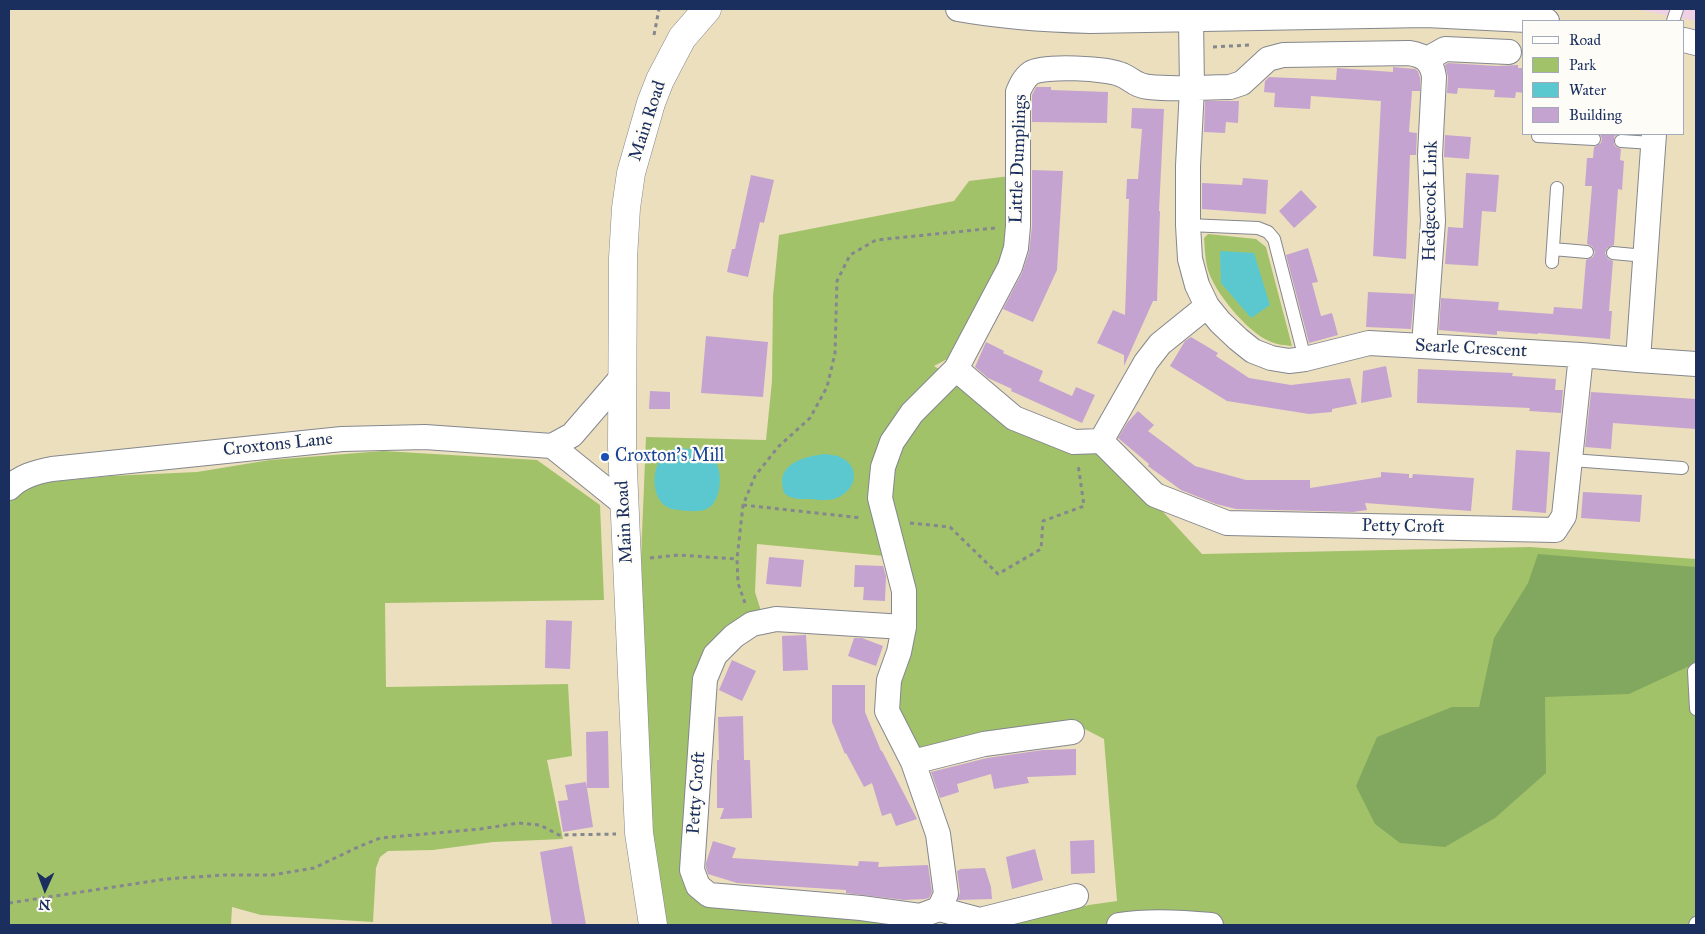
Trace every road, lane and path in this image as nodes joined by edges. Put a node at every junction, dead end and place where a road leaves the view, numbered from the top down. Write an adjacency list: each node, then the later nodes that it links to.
1 (688, 9): 7 (main road, Main Road)
2 (707, 9): 7 (main road, Main Road)
3 (958, 9): 5 (street)
4 (1426, 12): 5 (street); 6 (street)
5 (1191, 19): 10 (street, Searle Crescent)
6 (1533, 20)
7 (682, 38): 28 (main road, Main Road)
8 (1509, 52): 9 (street)
9 (1427, 60): 10 (street); 22 (street, Hedgecock Link)
10 (1192, 88): 16 (street, Searle Crescent); 17 (street, Little Dumplings)
11 (1538, 136): 13 (lane)
12 (1654, 138): 14 (lane); 20 (street)
13 (1594, 139)
14 (1621, 141)
15 (1557, 188): 18 (lane)
16 (1188, 225): 21 (street, Searle Crescent); 24 (lane)
17 (1018, 226): 27 (street, Little Dumplings); 36 (path)
18 (1586, 252)
19 (1613, 253): 20 (lane)
20 (1645, 256): 25 (street)
21 (1207, 306): 24 (street, Searle Crescent); 29 (street)
22 (1424, 346): 23 (street, Searle Crescent); 24 (street, Searle Crescent)
23 (1581, 355): 25 (street, Searle Crescent); 32 (street, Petty Croft)
24 (1306, 360)
25 (1638, 360): 26 (street, Searle Crescent)
26 (1696, 364)
27 (956, 370): 30 (street); 37 (street)
28 (622, 377): 31 (street); 35 (main road, Main Road)
29 (1101, 441): 30 (street); 32 (street, Petty Croft)
30 (1074, 442): 37 (path)
31 (552, 446): 34 (street, Croxtons Lane); 35 (street)
32 (1570, 460): 33 (lane)
33 (1682, 468)
34 (9, 488)
35 (624, 504): 39 (main road, Main Road)
36 (743, 505): 37 (path); 38 (path)
37 (886, 520): 41 (street)
38 (737, 559): 39 (path); 40 (path)
39 (627, 560): 46 (main road, Main Road)
40 (752, 624): 41 (street, Petty Croft); 49 (street, Petty Croft)
41 (904, 627): 45 (street)
42 (1696, 670): 43 (lane)
43 (1696, 709)
44 (1072, 732): 45 (street)
45 (913, 762): 49 (street)
46 (639, 833): 48 (path); 50 (main road, Main Road)
47 (1076, 896): 49 (street)
48 (9, 903)
49 (939, 909)
50 (653, 925)
51 (1120, 925): 52 (street)
52 (1212, 925)

